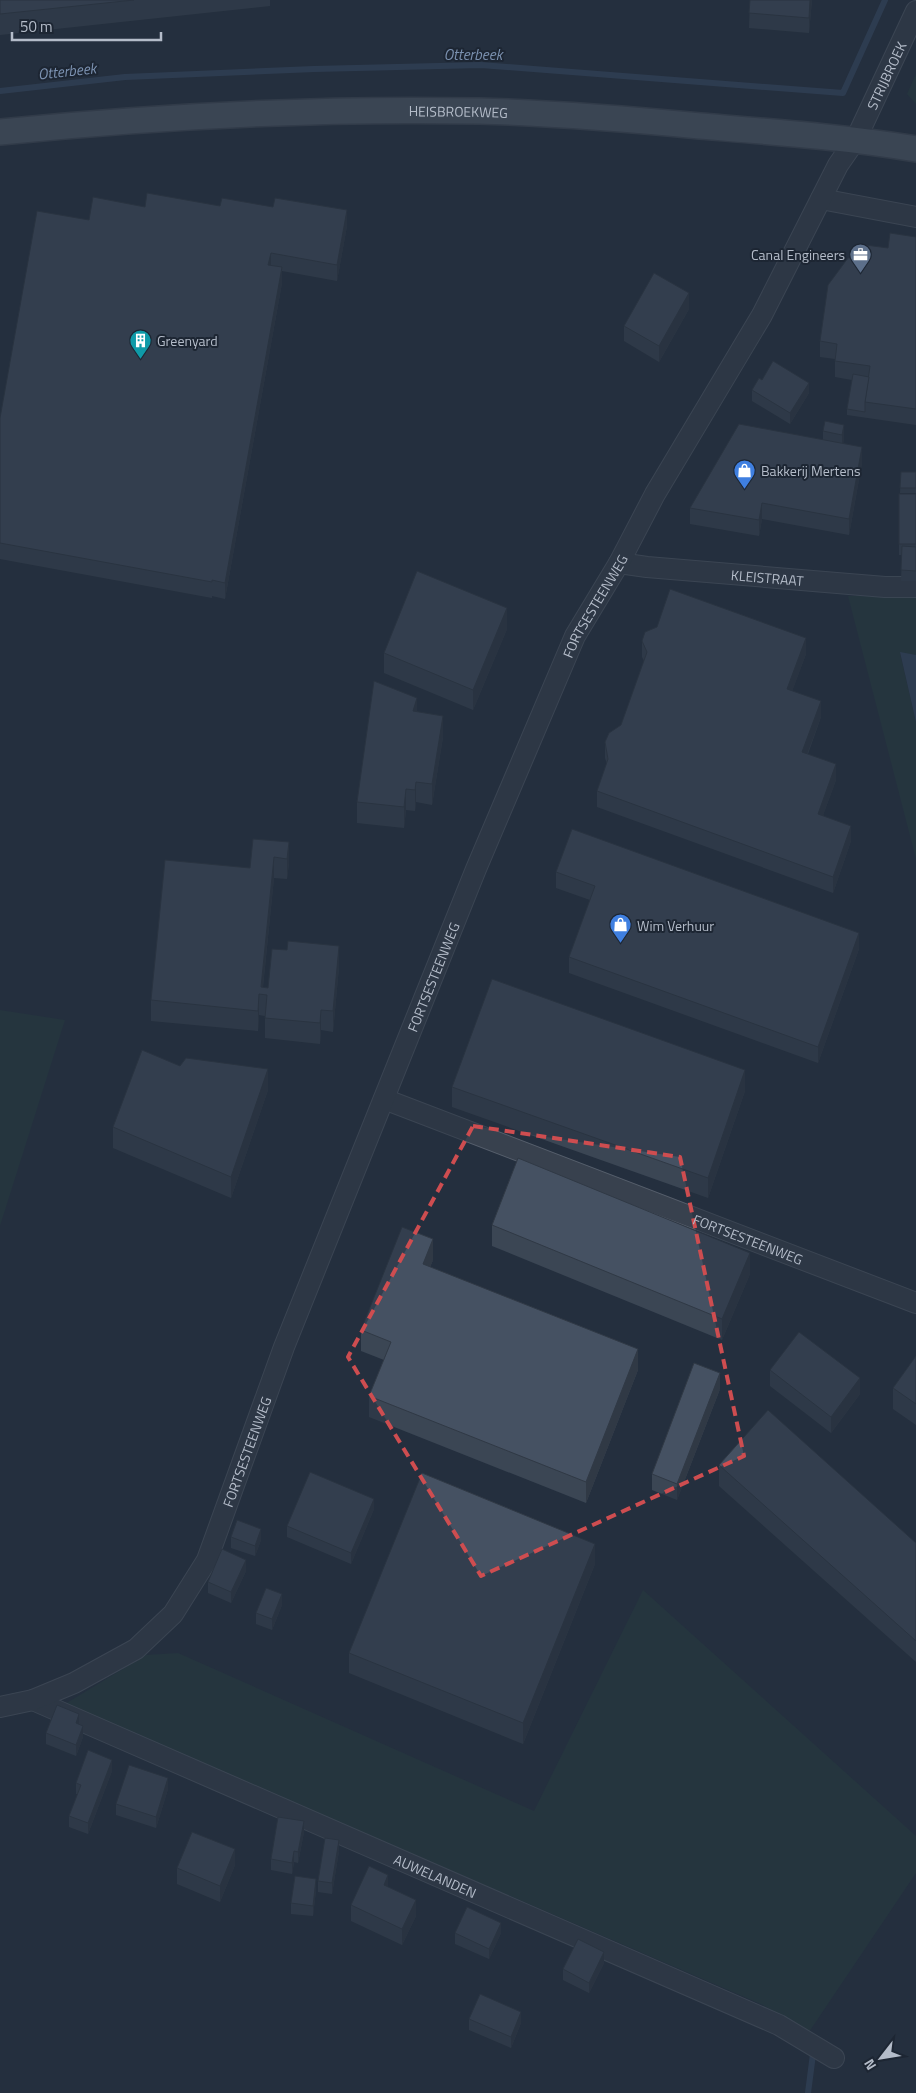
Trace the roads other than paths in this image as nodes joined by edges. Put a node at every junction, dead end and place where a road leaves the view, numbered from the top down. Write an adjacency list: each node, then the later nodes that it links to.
1 (916, 11): 3 (street, STRIJBROEK)
2 (0, 132): 3 (main road, HEISBROEKWEG)
3 (856, 139): 4 (main road, HEISBROEKWEG); 5 (street, FORTSESTEENWEG)
4 (916, 149)
5 (821, 199): 6 (street); 7 (street, FORTSESTEENWEG)
6 (916, 217)
7 (619, 563): 8 (street, KLEISTRAAT); 9 (street, FORTSESTEENWEG)
8 (916, 587)
9 (384, 1099): 10 (street, FORTSESTEENWEG); 11 (street, FORTSESTEENWEG)
10 (916, 1303)
11 (33, 1700): 12 (street, FORTSESTEENWEG); 13 (street, AUWELANDEN)
12 (0, 1707)
13 (834, 2058)

